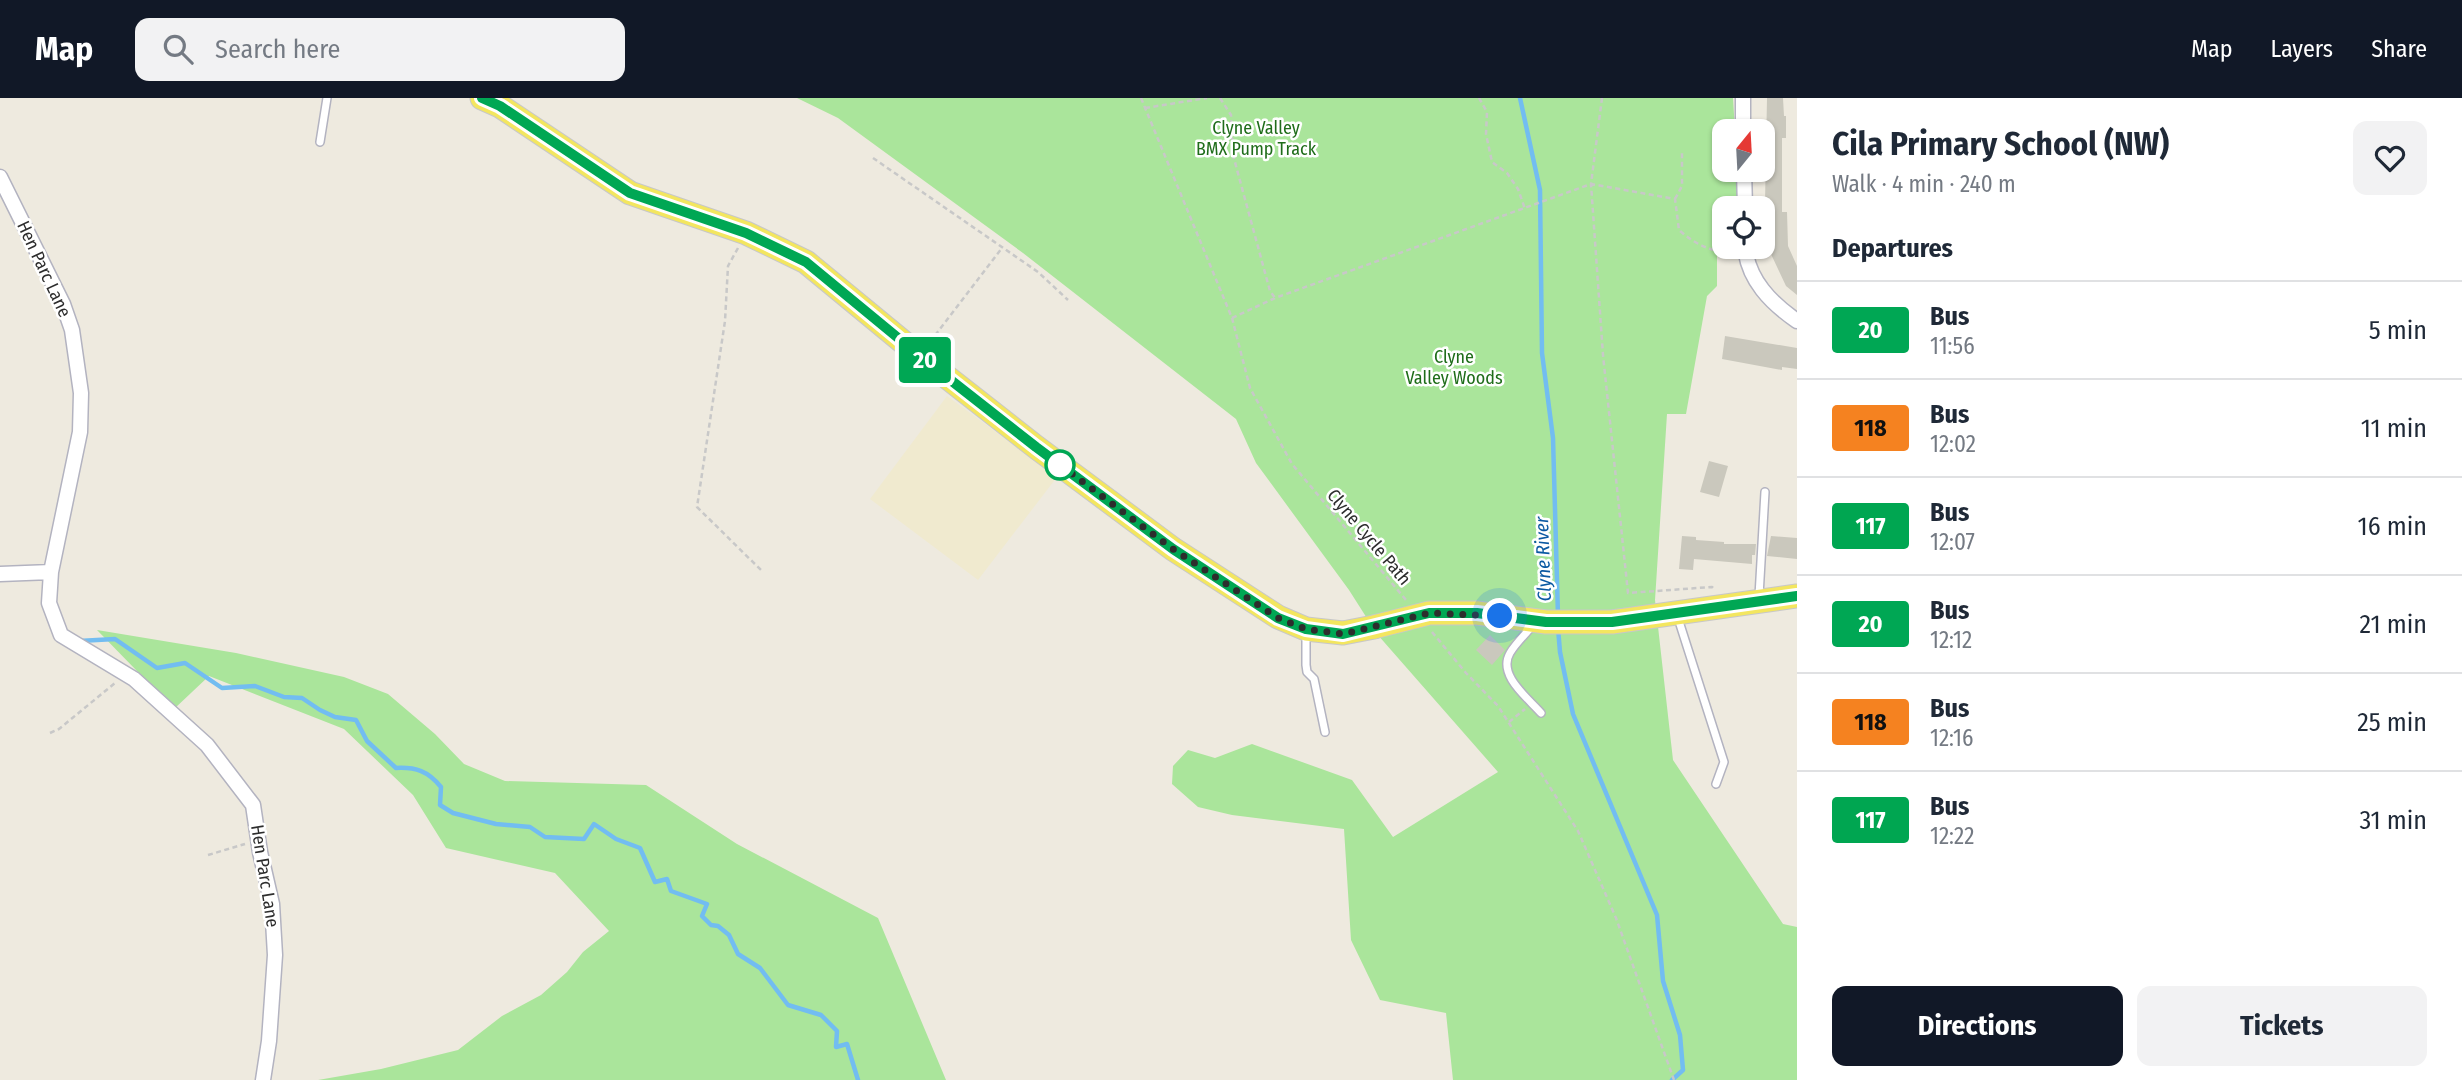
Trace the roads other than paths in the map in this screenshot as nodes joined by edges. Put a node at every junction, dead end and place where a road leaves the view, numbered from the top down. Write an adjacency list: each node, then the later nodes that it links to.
1 (327, 98): 5 (lane)
2 (1743, 98): 4 (street)
3 (493, 101): 16 (main road)
4 (1743, 119)
5 (320, 142)
6 (0, 177): 10 (street, Hen Parc Lane)
7 (1748, 259): 8 (street)
8 (1797, 321)
9 (1765, 492): 13 (lane)
10 (51, 572): 11 (street); 20 (street, Hen Parc Lane)
11 (0, 574)
12 (1797, 596): 13 (main road)
13 (1758, 601): 14 (main road)
14 (1677, 615): 15 (main road); 19 (lane)
15 (1546, 622): 16 (main road, bridge); 17 (lane)
16 (1306, 629): 18 (lane)
17 (1541, 713)
18 (1325, 732)
19 (1716, 784)
20 (263, 1080)

